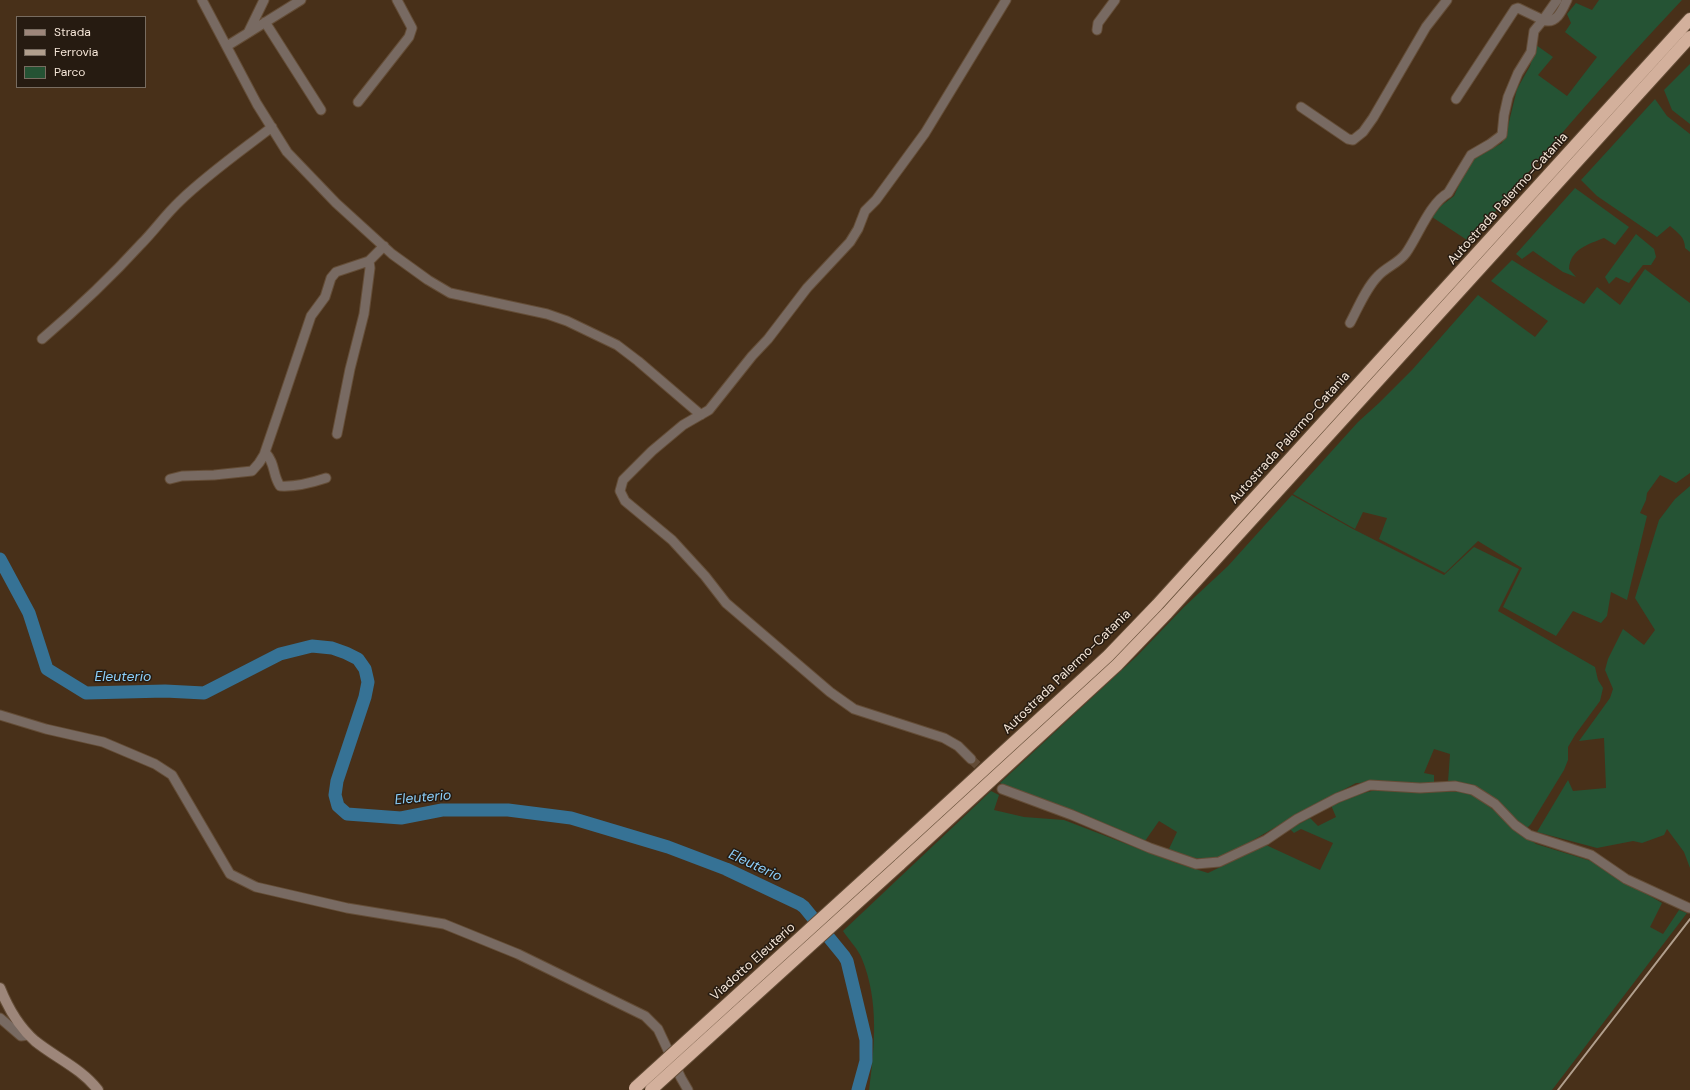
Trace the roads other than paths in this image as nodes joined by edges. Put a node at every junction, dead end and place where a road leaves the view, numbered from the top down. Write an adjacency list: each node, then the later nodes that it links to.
1 (202, 0): 16 (street)
2 (264, 0): 14 (street)
3 (301, 0): 12 (street)
4 (397, 0): 18 (street)
5 (1006, 0): 26 (street)
6 (1114, 0): 13 (street)
7 (1447, 0): 19 (street)
8 (1557, 0): 11 (street)
9 (1567, 0): 11 (street)
10 (1690, 19): 34 (highway, Autostrada Palermo-Catania)
11 (1543, 20): 17 (street); 24 (street)
12 (265, 22): 14 (street); 20 (street)
13 (1097, 30)
14 (248, 33): 16 (street)
15 (1690, 37): 35 (highway, Autostrada Palermo-Catania)
16 (227, 46): 21 (street)
17 (1456, 99)
18 (358, 102)
19 (1298, 104)
20 (321, 110)
21 (272, 127): 22 (street); 25 (street)
22 (384, 246): 23 (street); 26 (street)
23 (369, 260): 27 (street); 28 (street)
24 (1350, 323)
25 (42, 339)
26 (701, 415): 32 (street)
27 (337, 434)
28 (265, 452): 29 (street); 30 (street)
29 (326, 478)
30 (170, 479)
31 (0, 715): 43 (street)
32 (971, 759)
33 (1002, 789): 36 (street)
34 (890, 856): 40 (highway, Viadotto Eleuterio, bridge)
35 (899, 865): 42 (highway, Viadotto Eleuterio, bridge)
36 (1689, 908)
37 (0, 988): 39 (street)
38 (0, 1018): 39 (street)
39 (29, 1035): 41 (street)
40 (634, 1089)
41 (98, 1090)
42 (651, 1090)
43 (688, 1090)

